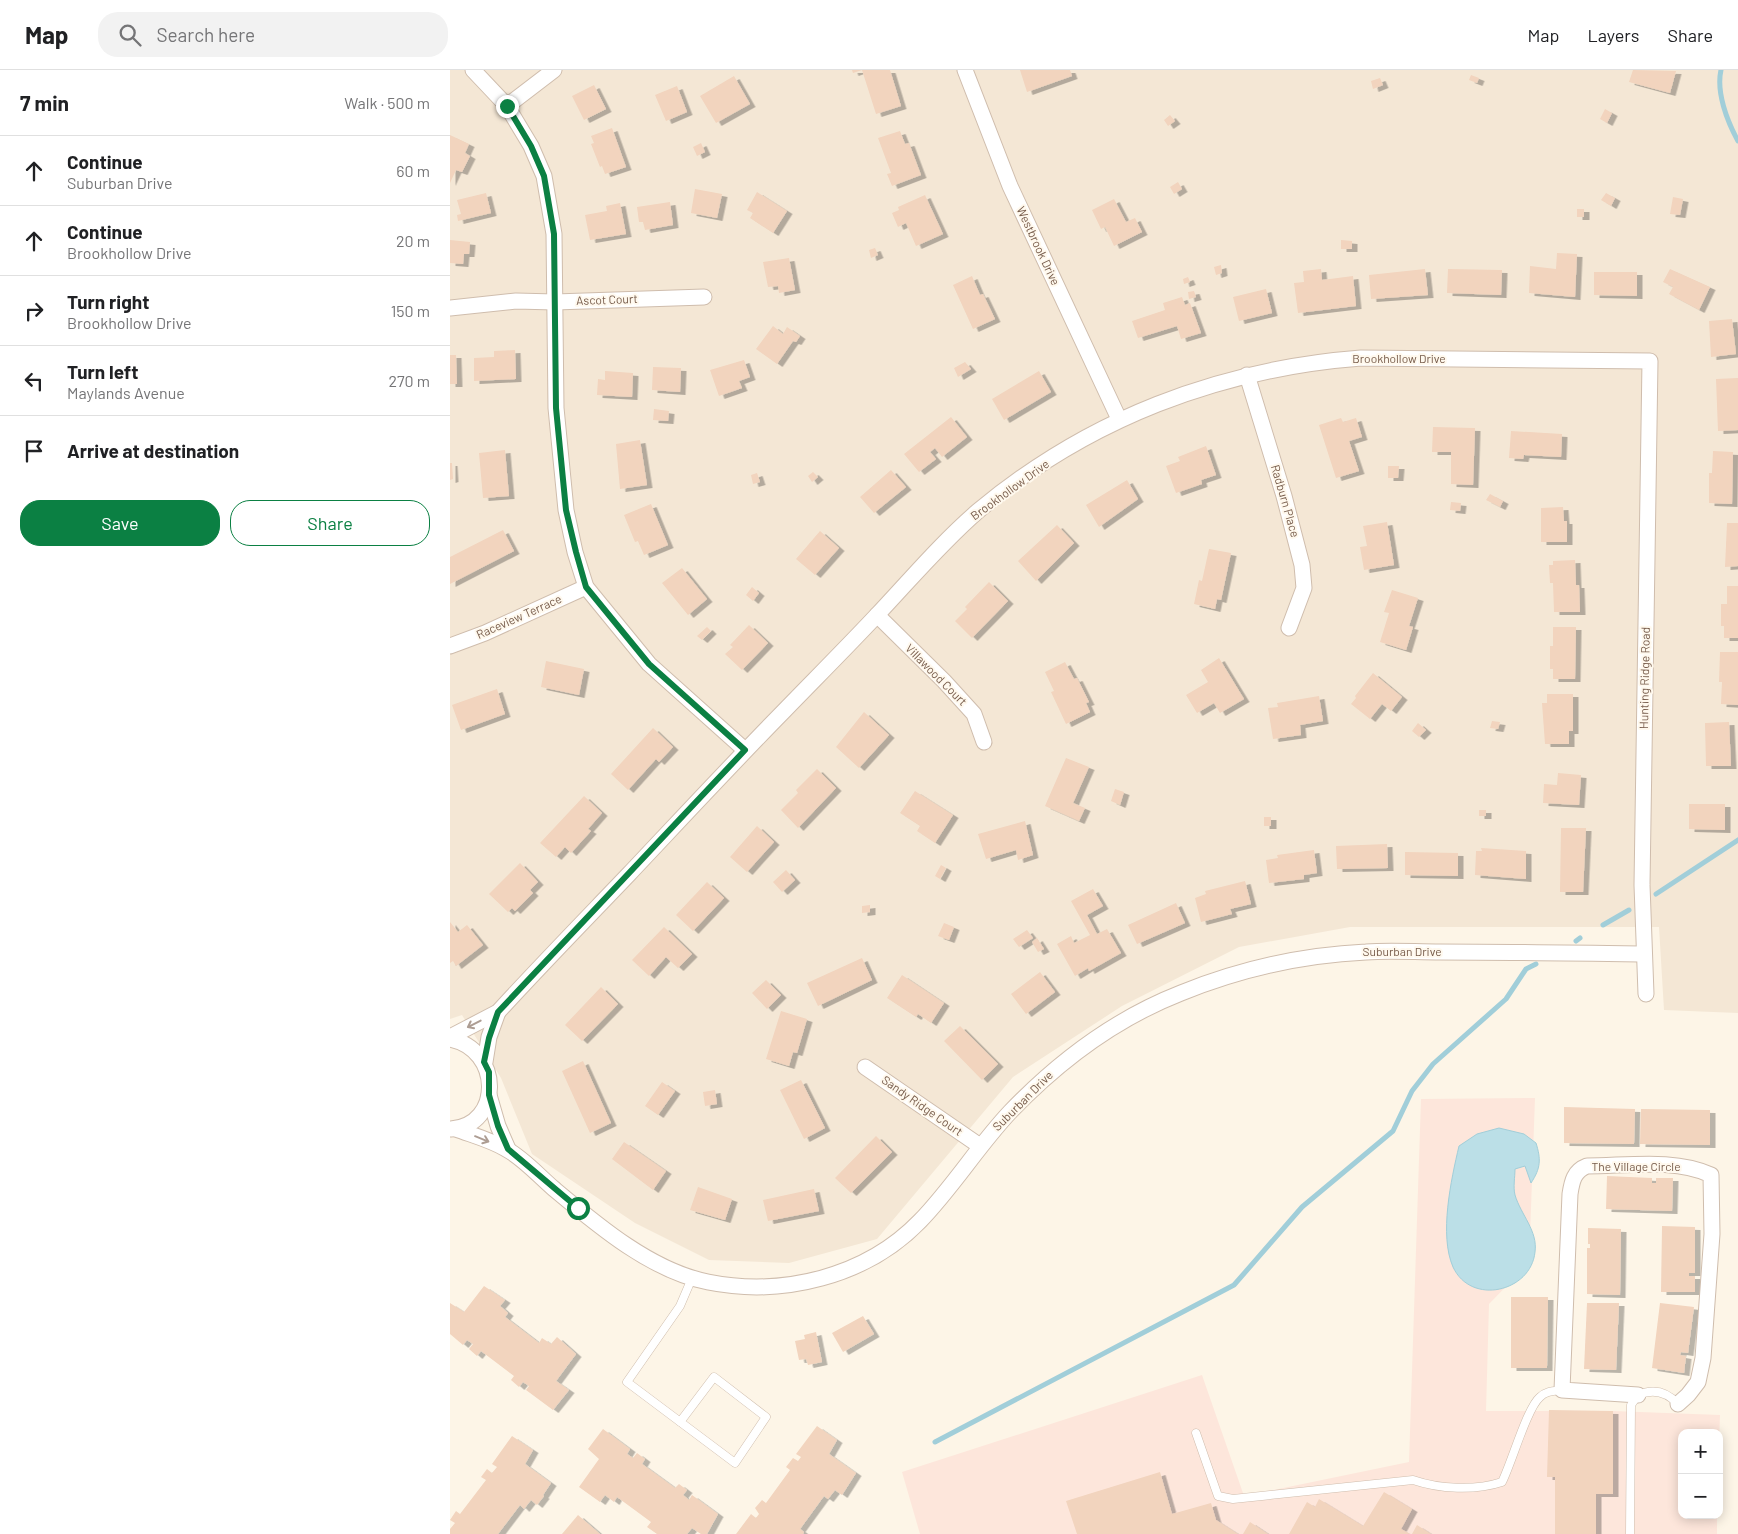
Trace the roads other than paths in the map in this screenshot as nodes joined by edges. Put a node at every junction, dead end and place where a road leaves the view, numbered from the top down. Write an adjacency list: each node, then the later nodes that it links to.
1 (473, 70): 4 (street)
2 (554, 70): 4 (street)
3 (965, 70): 10 (street, Westbrook Drive)
4 (507, 106): 6 (street)
5 (704, 297): 6 (street, Ascot Court)
6 (555, 302): 7 (street, Ascot Court); 11 (street)
7 (450, 308)
8 (1650, 361): 9 (street, Brookhollow Drive); 17 (street, Hunting Ridge Road)
9 (1247, 375): 10 (street, Brookhollow Drive); 13 (street, Radburn Place)
10 (1119, 419): 12 (street, Brookhollow Drive)
11 (586, 587): 14 (street, Raceview Terrace); 16 (street)
12 (877, 615): 15 (street, Villawood Court); 16 (street, Brookhollow Drive)
13 (1289, 628)
14 (450, 646)
15 (984, 742)
16 (745, 750): 19 (street, Brookhollow Drive)
17 (1643, 954): 18 (street, Hunting Ridge Road); 25 (street, Suburban Drive)
18 (1646, 994)
19 (498, 1012): 20 (street, Brookhollow Drive, one-way to 20); 21 (street, Brookhollow Drive)
20 (450, 1038): 21 (street, Brookhollow Drive)
21 (484, 1062): 23 (street, Brookhollow Drive)
22 (865, 1067): 25 (street, Sandy Ridge Court)
23 (487, 1100): 24 (street, Suburban Drive); 26 (street, Suburban Drive)
24 (453, 1129): 26 (street, Suburban Drive, one-way to 26)
25 (980, 1146): 27 (street, Suburban Drive)
26 (508, 1149): 27 (street, Suburban Drive)
27 (692, 1278): 31 (lane)
28 (1562, 1390): 29 (street, The Village Circle); 30 (street, The Village Circle); 32 (lane)
29 (1638, 1395): 30 (lane, The Village Circle); 33 (lane)
30 (1678, 1404)
31 (680, 1422): 31 (lane)
32 (1196, 1434)
33 (1630, 1534)

